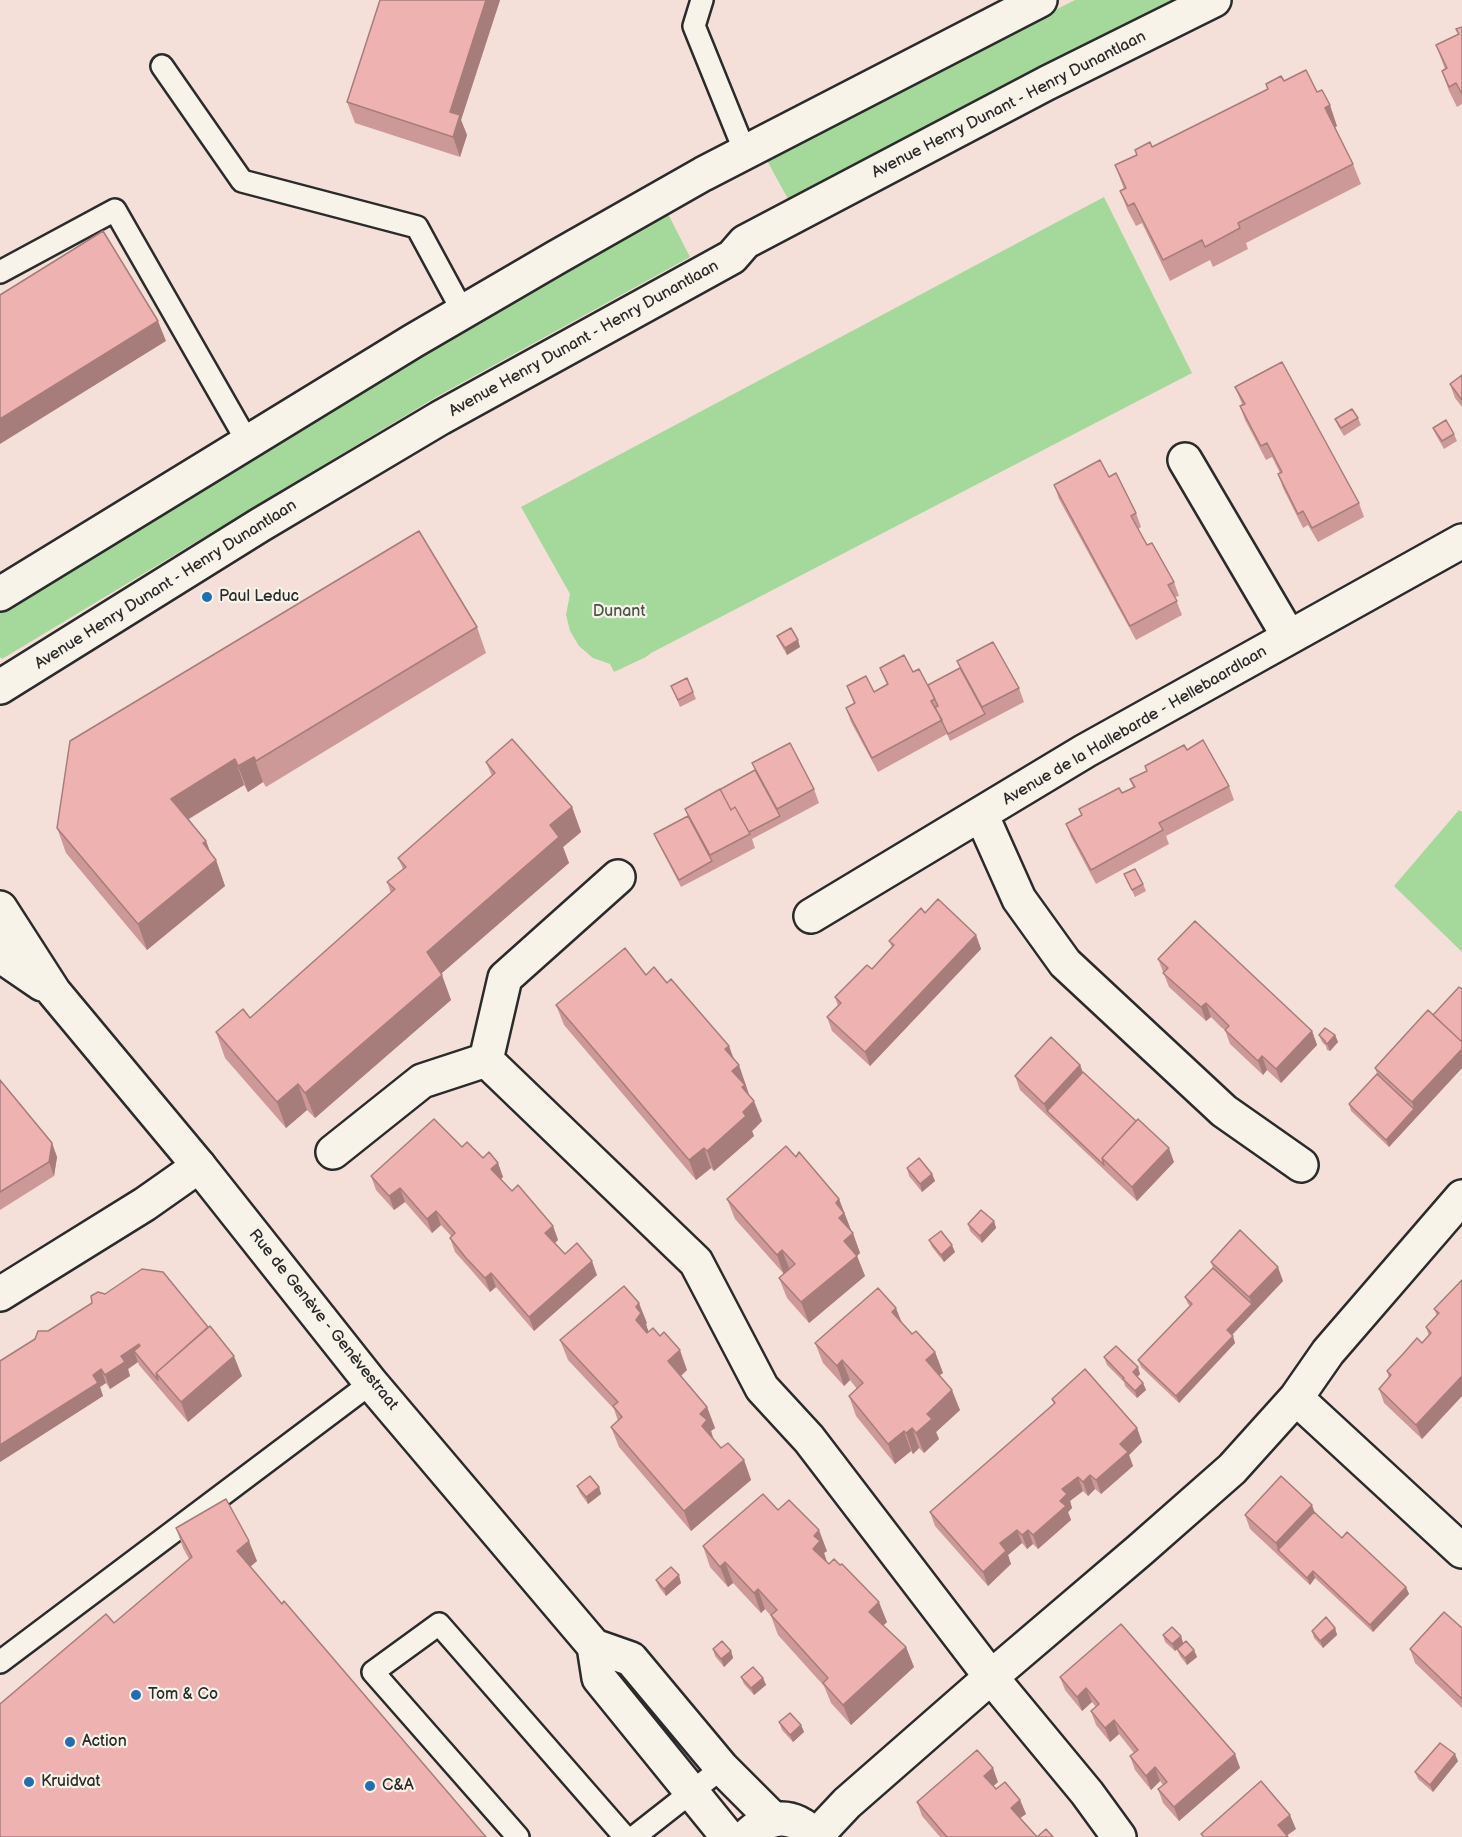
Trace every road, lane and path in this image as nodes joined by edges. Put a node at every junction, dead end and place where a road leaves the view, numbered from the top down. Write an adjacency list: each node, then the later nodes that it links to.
1 (702, 0): 5 (lane)
2 (1040, 0): 5 (street)
3 (1214, 0): 13 (street, Avenue Henry Dunant - Henry Dunantlaan)
4 (162, 66): 7 (lane)
5 (745, 152): 7 (street)
6 (0, 272): 8 (lane)
7 (463, 312): 8 (street)
8 (247, 441): 11 (street)
9 (1185, 460): 12 (street)
10 (1462, 541): 12 (street, Avenue de la Hallebarde - Hellebaardlaan)
11 (0, 594)
12 (1289, 637): 14 (street, Avenue de la Hallebarde - Hellebaardlaan)
13 (0, 687)
14 (981, 814): 17 (street, Avenue de la Hallebarde - Hellebaardlaan); 23 (street)
15 (618, 877): 20 (street)
16 (0, 908): 19 (street, Rue de Genève - Genèvestraat)
17 (811, 916)
18 (0, 954): 19 (street, Rue de Genève - Genèvestraat)
19 (54, 992): 22 (street, Rue de Genève - Genèvestraat)
20 (486, 1060): 21 (street); 31 (street)
21 (333, 1152)
22 (199, 1166): 25 (street); 26 (street, Rue de Genève - Genèvestraat)
23 (1301, 1166)
24 (1462, 1197): 27 (street)
25 (0, 1294)
26 (371, 1383): 29 (street, Rue de Genève - Genèvestraat); 30 (lane)
27 (1296, 1398): 28 (street); 31 (street)
28 (1462, 1551)
29 (594, 1646): 32 (street, Rue de Genève - Genèvestraat); 33 (street)
30 (0, 1662)
31 (991, 1677): 40 (street); 41 (street)
32 (722, 1768): 33 (lane); 34 (street, Rue de Genève - Genèvestraat)
33 (692, 1792): 37 (lane); 38 (street)
34 (773, 1819): 39 (street); 40 (street)
35 (519, 1837): 36 (lane)
36 (625, 1837)
37 (634, 1837)
38 (728, 1837)
39 (746, 1837)
40 (816, 1837)
41 (1119, 1837)

